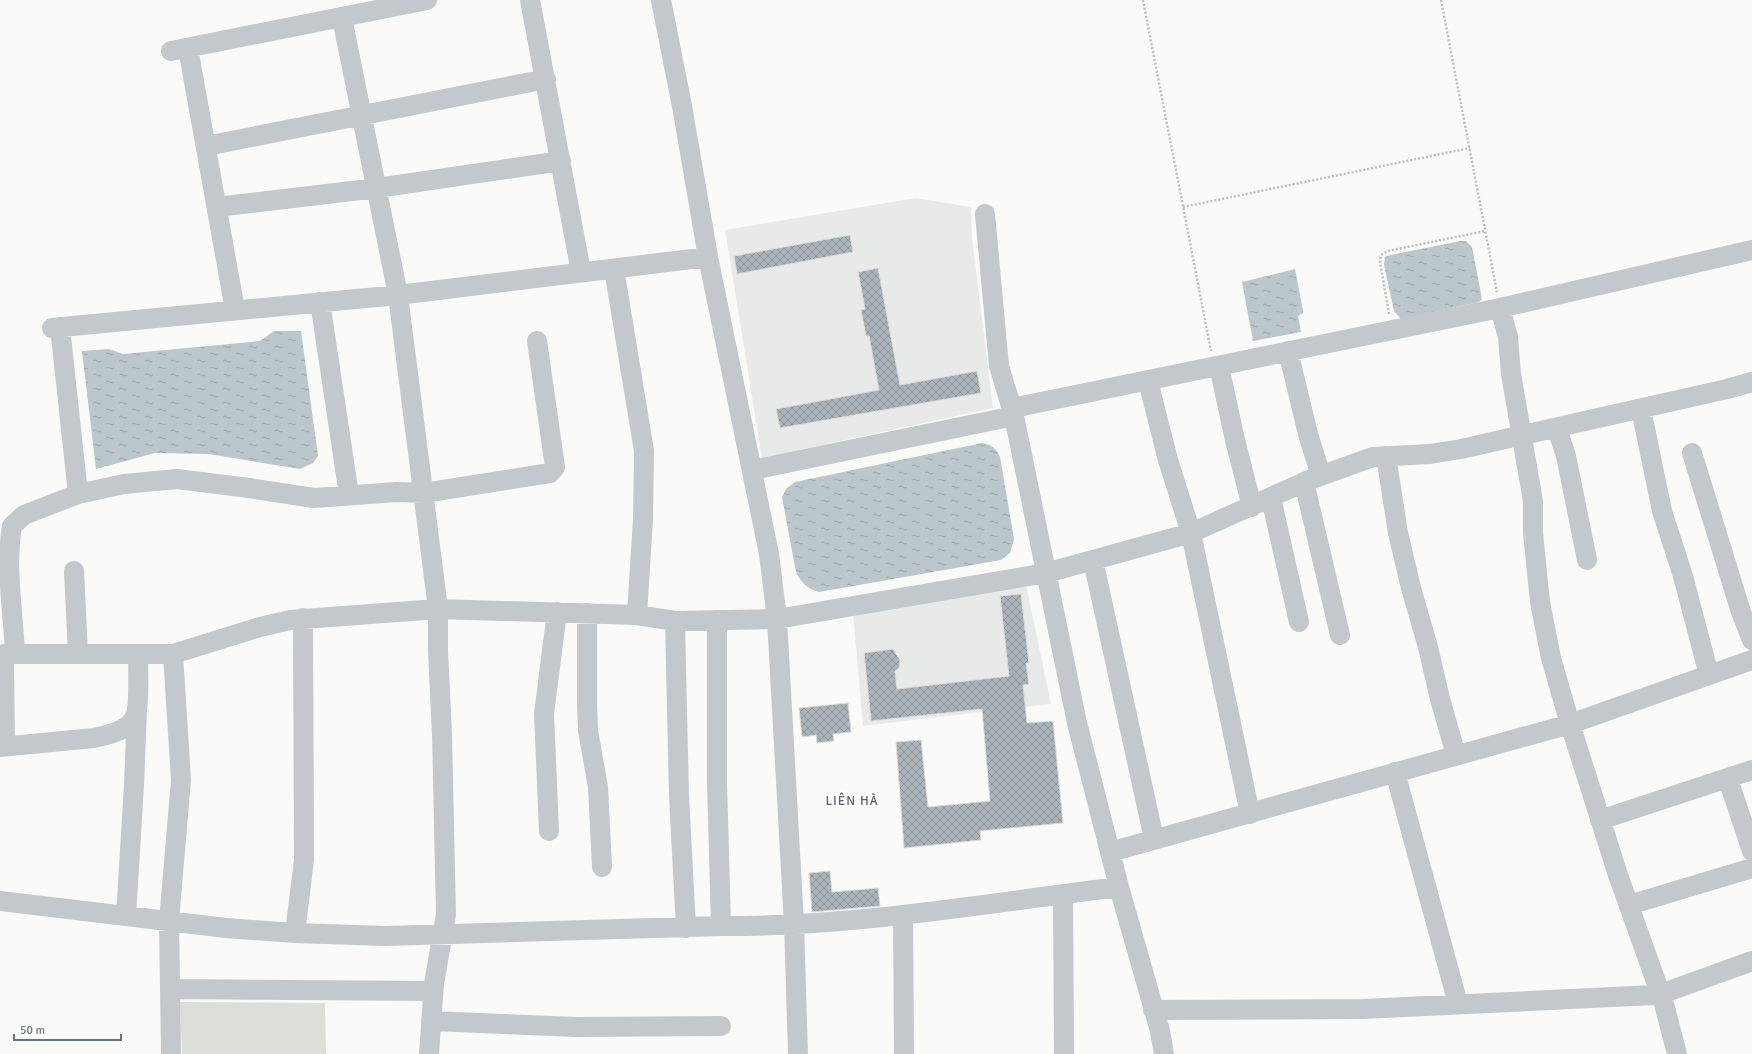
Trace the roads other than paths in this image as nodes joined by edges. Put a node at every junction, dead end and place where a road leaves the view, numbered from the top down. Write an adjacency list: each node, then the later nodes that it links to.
1 (427, 0): 4 (street)
2 (530, 0): 5 (street)
3 (661, 0): 13 (street)
4 (342, 18): 6 (street); 7 (street)
5 (546, 79): 6 (street); 8 (street)
6 (363, 116): 7 (street); 9 (street)
7 (206, 146): 10 (street)
8 (561, 161): 9 (street); 15 (street)
9 (377, 188): 10 (street); 16 (street)
10 (217, 207): 19 (street)
11 (985, 214): 26 (street)
12 (1752, 250): 18 (street)
13 (708, 257): 14 (street); 31 (street)
14 (614, 268): 15 (street); 46 (street)
15 (581, 272): 16 (street)
16 (398, 295): 17 (street); 33 (street)
17 (320, 302): 19 (street); 35 (street)
18 (1500, 308): 21 (street); 28 (street)
19 (235, 310): 34 (street)
20 (537, 341): 33 (street)
21 (1288, 351): 22 (street); 32 (street)
22 (1216, 366): 23 (street); 37 (street)
23 (1148, 381): 26 (street); 38 (street)
24 (1752, 382): 25 (street)
25 (1641, 409): 27 (street); 59 (street)
26 (1013, 412): 31 (street); 42 (street)
27 (1557, 428): 28 (street); 40 (street)
28 (1522, 436): 30 (street); 61 (street)
29 (1692, 453): 53 (street)
30 (1386, 456): 32 (street); 63 (street)
31 (752, 470): 48 (street)
32 (1312, 479): 36 (street); 52 (street)
33 (424, 493): 35 (street); 43 (street)
34 (78, 494): 35 (street); 54 (street)
35 (349, 495)
36 (1271, 498): 37 (street); 51 (street)
37 (1252, 507): 38 (street)
38 (1191, 533): 39 (street); 67 (street)
39 (1093, 560): 42 (street); 70 (street)
40 (1587, 560)
41 (74, 571): 55 (street)
42 (1046, 573): 48 (street); 72 (street)
43 (438, 609): 44 (street); 47 (street); 86 (street)
44 (557, 612): 45 (street); 69 (street)
45 (587, 613): 46 (street); 73 (street)
46 (637, 615): 50 (street)
47 (303, 618): 56 (street); 85 (street)
48 (777, 619): 49 (street); 82 (street)
49 (717, 620): 50 (street); 83 (street)
50 (676, 621): 84 (street)
51 (1299, 622)
52 (1340, 635)
53 (1752, 640)
54 (15, 653): 55 (street); 62 (street)
55 (78, 654): 57 (street)
56 (173, 654): 57 (street); 81 (street)
57 (138, 655): 60 (street)
58 (1752, 660): 59 (street)
59 (1709, 675): 61 (street)
60 (137, 708): 62 (street); 80 (street)
61 (1570, 724): 63 (street); 68 (street)
62 (2, 746)
63 (1456, 755): 65 (street)
64 (1752, 770): 66 (street)
65 (1394, 772): 67 (street); 91 (street)
66 (1728, 779): 68 (street); 71 (street)
67 (1250, 814): 70 (street)
68 (1600, 820): 78 (street)
69 (549, 831)
70 (1154, 839): 72 (street)
71 (1752, 851)
72 (1110, 852): 75 (street)
73 (602, 867)
74 (1752, 868): 78 (street)
75 (1119, 887): 76 (street); 92 (street)
76 (1063, 894): 79 (street); 99 (street)
77 (0, 901): 80 (street)
78 (1629, 906): 90 (street)
79 (903, 915): 82 (street); 98 (street)
80 (126, 916): 81 (street)
81 (169, 921): 85 (street); 88 (street)
82 (794, 924): 83 (street); 97 (street)
83 (721, 926): 84 (street)
84 (686, 928): 86 (street)
85 (295, 933): 86 (street)
86 (442, 934): 89 (street)
87 (1752, 962): 90 (street)
88 (170, 988): 89 (street); 95 (street)
89 (433, 991): 93 (street)
90 (1661, 994): 91 (street); 101 (street)
91 (1458, 1004): 92 (street)
92 (1153, 1010): 100 (street)
93 (432, 1021): 94 (street); 96 (street)
94 (721, 1026)
95 (171, 1054)
96 (430, 1054)
97 (798, 1054)
98 (904, 1054)
99 (1064, 1054)
100 (1164, 1054)
101 (1677, 1054)

